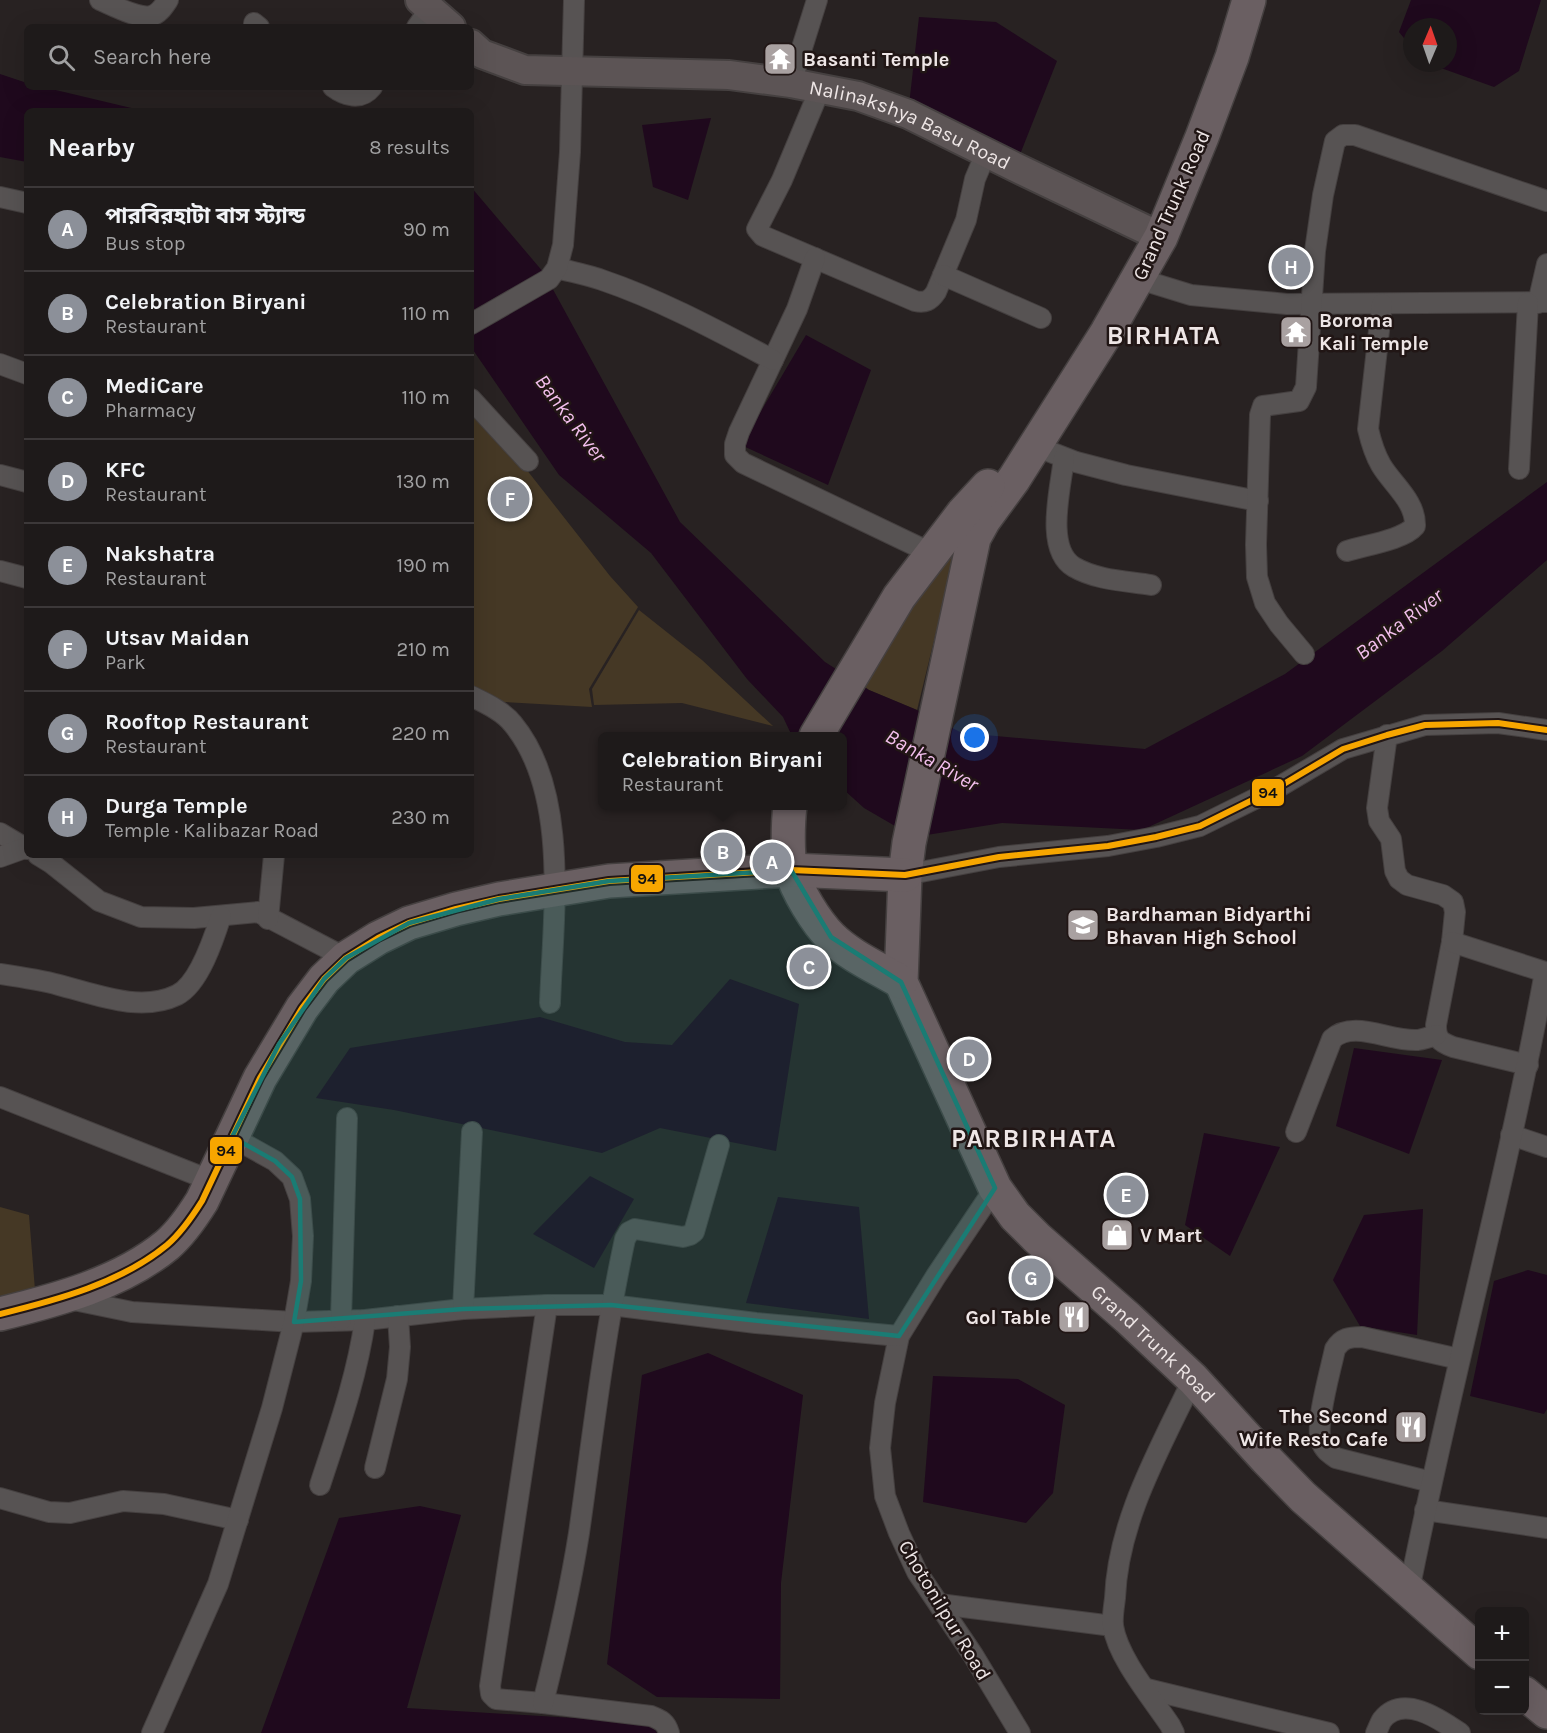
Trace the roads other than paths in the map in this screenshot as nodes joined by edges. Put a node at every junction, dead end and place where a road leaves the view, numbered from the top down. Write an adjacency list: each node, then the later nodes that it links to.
1 (100, 0): 2 (street)
2 (168, 0)
3 (574, 0): 7 (street)
4 (817, 0): 8 (street)
5 (1249, 0): 16 (highway, Grand Trunk Road)
6 (474, 47): 7 (street, Nalinakshya Basu Road)
7 (571, 72): 8 (street, Nalinakshya Basu Road); 19 (street)
8 (791, 83): 9 (street, Nalinakshya Basu Road)
9 (820, 89): 12 (street, Nalinakshya Basu Road); 17 (street)
10 (338, 90): 11 (street)
11 (370, 90)
12 (986, 153): 16 (street, Nalinakshya Basu Road); 20 (street)
13 (0, 197): 15 (street)
14 (1547, 201): 23 (street)
15 (24, 202)
16 (1161, 237): 21 (highway, Grand Trunk Road)
17 (815, 258): 20 (street); 27 (street)
18 (1547, 264): 22 (street)
19 (553, 273): 26 (street); 27 (street)
20 (943, 275): 25 (street)
21 (1139, 279): 23 (street); 31 (highway, Grand Trunk Road)
22 (1537, 303): 24 (street); 33 (street)
23 (1312, 304): 24 (street); 36 (street)
24 (1382, 304): 37 (street)
25 (1041, 318)
26 (474, 322)
27 (773, 360): 38 (street)
28 (0, 364): 29 (street)
29 (24, 373)
30 (474, 402): 32 (street)
31 (1042, 454): 36 (street); 38 (highway); 41 (street); 55 (highway, Grand Trunk Road)
32 (528, 460)
33 (1519, 469)
34 (0, 475): 35 (street)
35 (24, 481)
36 (1258, 501): 42 (street)
37 (1347, 551)
38 (931, 553): 45 (highway)
39 (0, 571): 40 (street)
40 (24, 577)
41 (1151, 585)
42 (1304, 654)
43 (474, 698): 56 (street)
44 (1547, 730): 46 (street)
45 (818, 732)
46 (1387, 735): 55 (street); 59 (street)
47 (789, 810): 54 (highway)
48 (0, 833): 49 (street)
49 (24, 846)
50 (24, 855): 51 (street)
51 (0, 857)
52 (44, 858): 57 (street)
53 (274, 858): 58 (street)
54 (791, 870): 55 (highway); 56 (highway); 63 (highway)
55 (904, 875): 63 (highway, Grand Trunk Road)
56 (554, 889): 60 (highway); 64 (street)
57 (221, 916): 58 (street); 62 (street)
58 (268, 919): 60 (street)
59 (1452, 942): 61 (street); 65 (street)
60 (346, 958): 72 (highway)
61 (1546, 972): 66 (street)
62 (0, 974)
63 (900, 982): 76 (highway, Grand Trunk Road)
64 (550, 1003)
65 (1436, 1035): 66 (street); 70 (street)
66 (1528, 1065): 71 (street)
67 (0, 1097): 75 (street)
68 (347, 1118): 83 (street)
69 (472, 1132): 80 (street)
70 (1296, 1132)
71 (1511, 1135): 74 (street); 87 (street)
72 (232, 1137): 75 (highway); 85 (street)
73 (719, 1145): 79 (street)
74 (1547, 1147)
75 (212, 1181): 77 (highway)
76 (995, 1188): 86 (street, Chotonilpur Road); 88 (highway, Grand Trunk Road)
77 (60, 1298): 81 (highway); 85 (street)
78 (547, 1305): 79 (street); 80 (street); 102 (street)
79 (611, 1305): 86 (street); 102 (street)
80 (464, 1310): 82 (street)
81 (0, 1314)
82 (398, 1316): 84 (street); 89 (street)
83 (341, 1320): 84 (street); 85 (street)
84 (365, 1320): 91 (street)
85 (294, 1322): 94 (street)
86 (899, 1336): 97 (street, Chotonilpur Road)
87 (1459, 1359): 90 (street); 90 (street)
88 (1193, 1380): 96 (highway, Grand Trunk Road); 98 (street)
89 (375, 1468)
90 (1431, 1482): 93 (street)
91 (320, 1485)
92 (0, 1498): 94 (street)
93 (1425, 1509): 95 (street); 96 (street)
94 (238, 1520): 104 (street)
95 (1547, 1528)
96 (1409, 1591): 99 (highway, Grand Trunk Road)
97 (939, 1604): 98 (street); 106 (street, Chotonilpur Road)
98 (1113, 1626): 100 (street)
99 (1475, 1649)
100 (1147, 1689): 107 (street); 108 (street)
101 (1529, 1697): 103 (highway)
102 (543, 1703): 105 (street)
103 (1547, 1712)
104 (152, 1733)
105 (669, 1733)
106 (1020, 1733)
107 (1174, 1733)
108 (1329, 1733)
109 (1376, 1733): 110 (street)
110 (1460, 1733)

